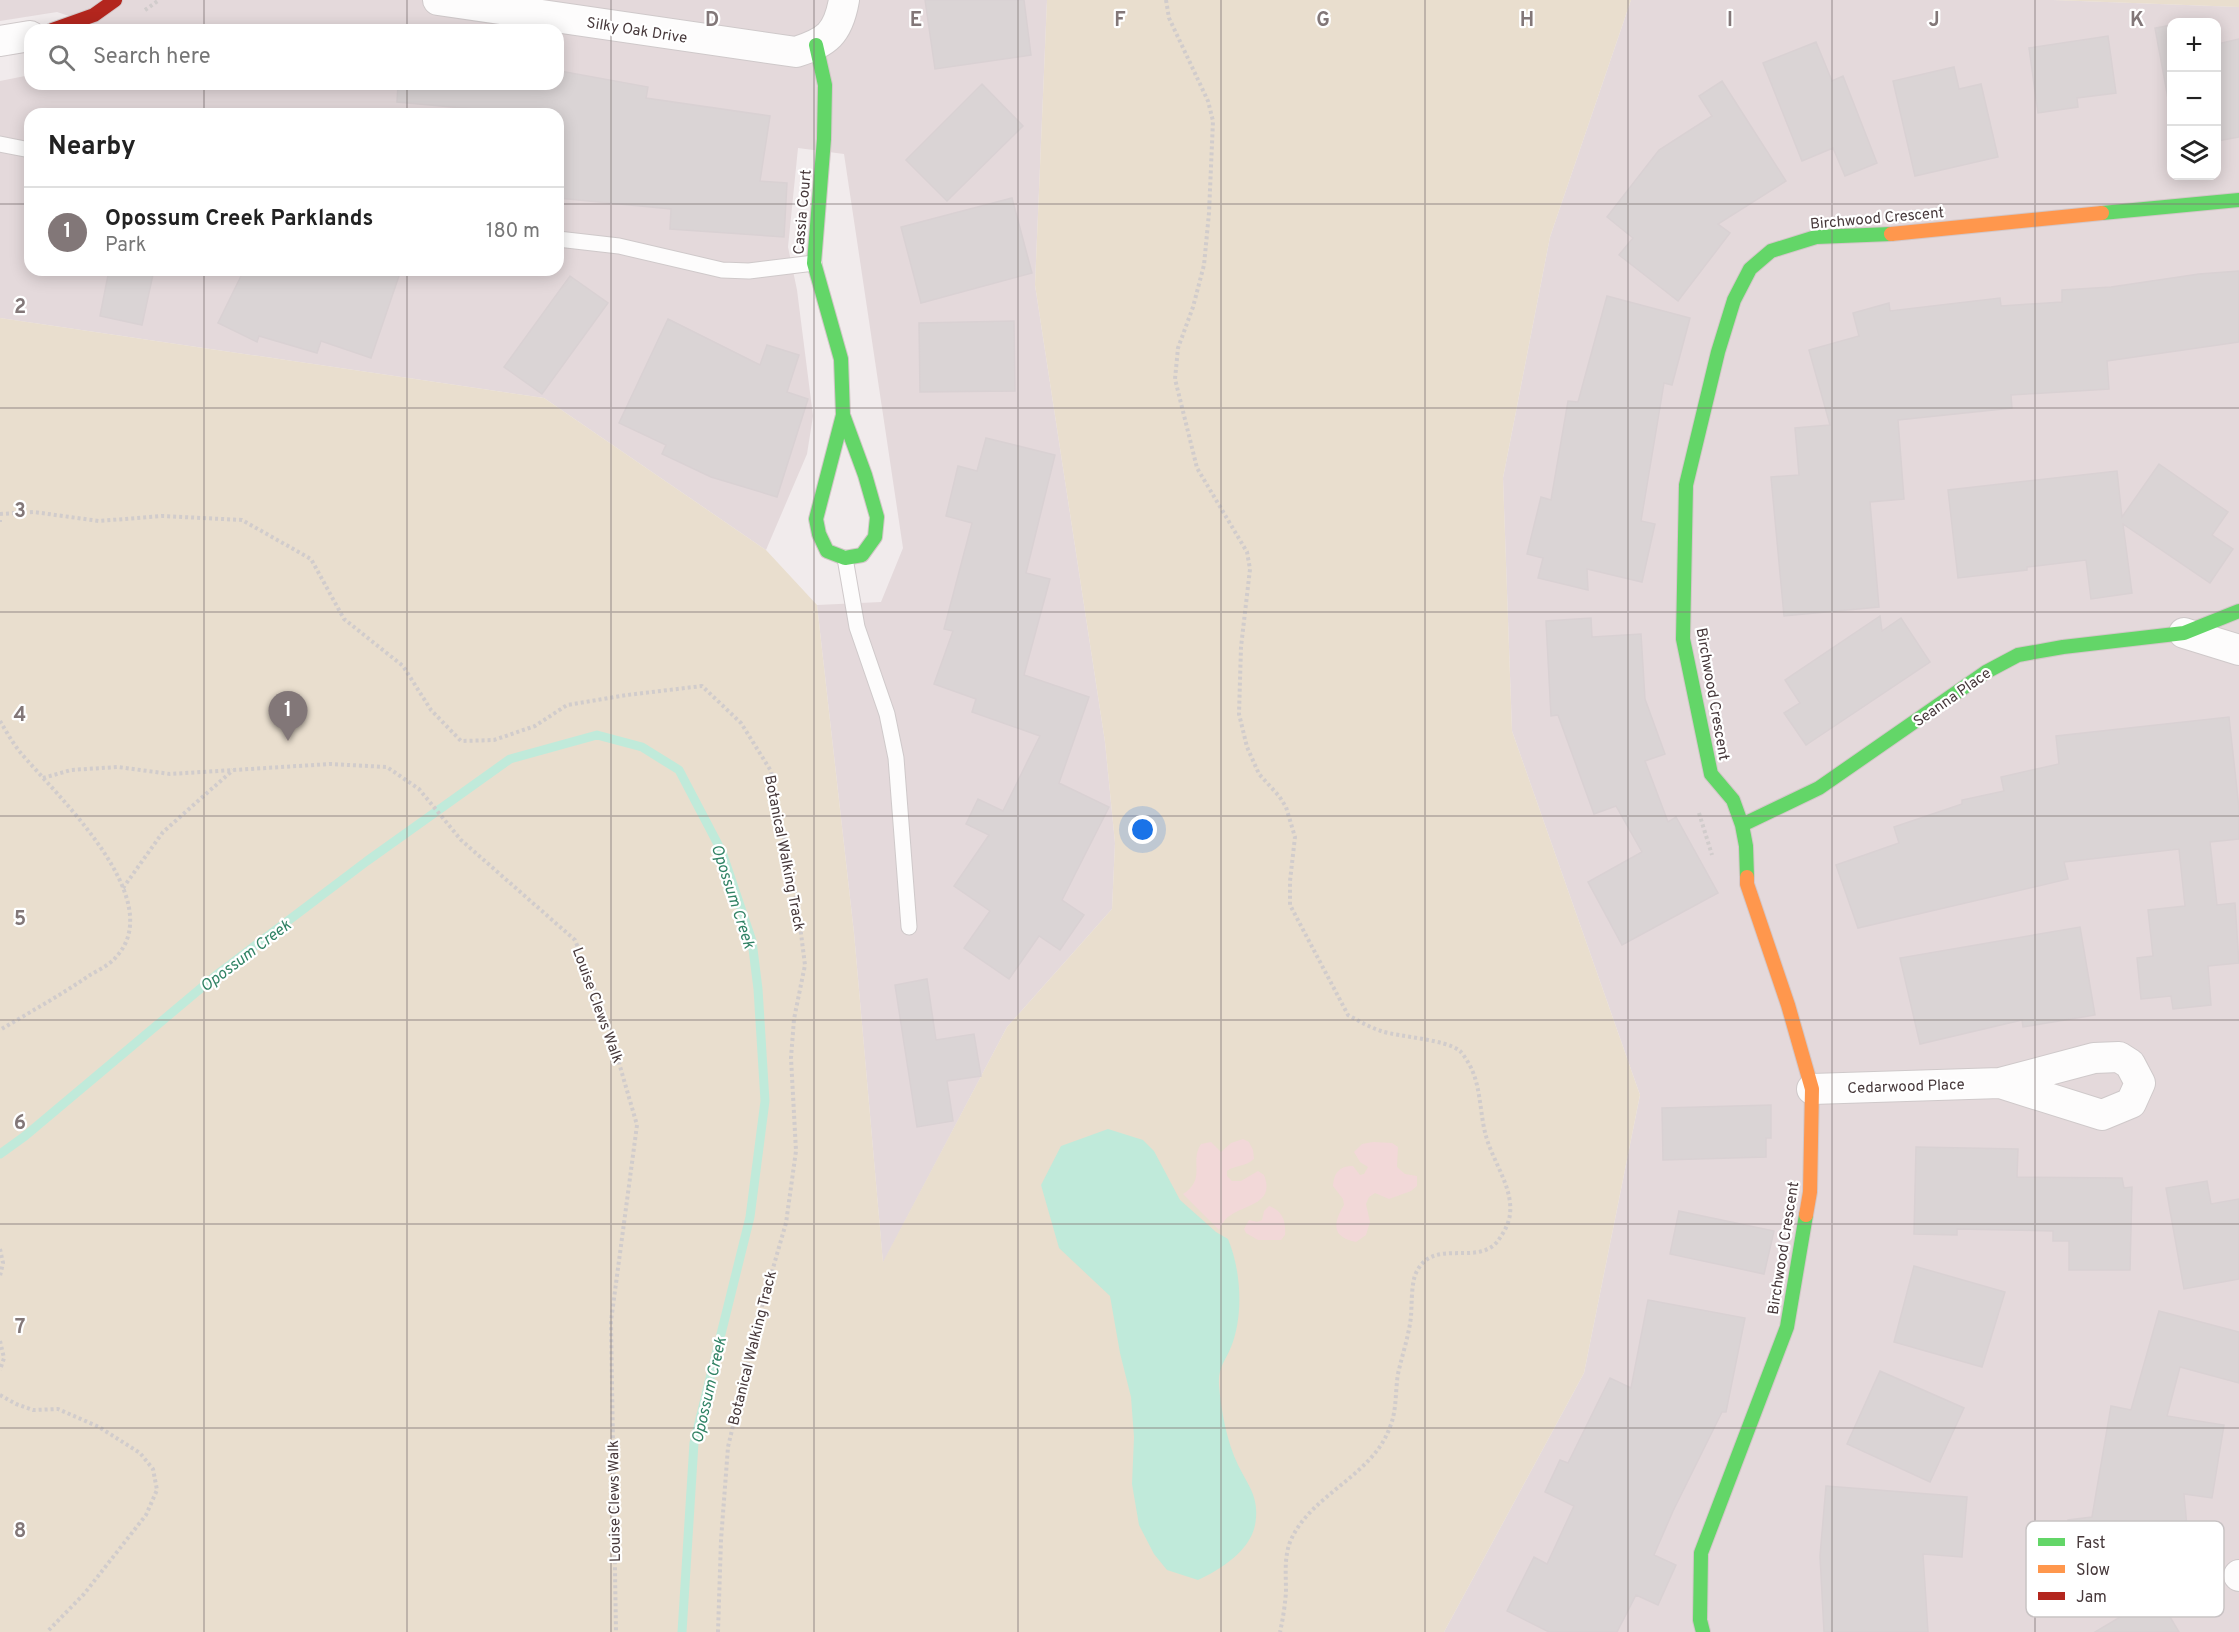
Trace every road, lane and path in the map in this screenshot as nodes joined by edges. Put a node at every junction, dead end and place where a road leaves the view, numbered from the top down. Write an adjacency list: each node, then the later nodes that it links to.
1 (115, 0): 5 (street)
2 (438, 0): 8 (street, Silky Oak Drive)
3 (844, 0): 8 (street)
4 (1166, 0): 39 (path)
5 (69, 24)
6 (24, 37): 7 (street)
7 (0, 41)
8 (816, 45): 13 (street, Cassia Court)
9 (0, 144): 10 (lane)
10 (24, 149)
11 (2239, 200): 24 (street, Birchwood Crescent)
12 (564, 240): 13 (lane)
13 (814, 263): 14 (street, Cassia Court)
14 (843, 415): 16 (street, Cassia Court); 16 (street, Cassia Court)
15 (0, 514): 38 (path, Botanical Walking Track)
16 (845, 558): 27 (lane)
17 (2239, 611): 18 (street, Seanna Place)
18 (2184, 633): 19 (street, Seanna Place); 24 (street, Seanna Place)
19 (2239, 650)
20 (0, 721): 22 (path)
21 (233, 770): 22 (path, Louise Clews Walk); 26 (path); 37 (path, Louise Clews Walk)
22 (43, 778): 26 (path)
23 (1698, 810): 25 (path)
24 (1742, 825): 30 (street, Birchwood Crescent)
25 (1712, 856)
26 (123, 888): 28 (path)
27 (909, 927)
28 (0, 1030)
29 (2000, 1083): 30 (street, Cedarwood Place)
30 (1812, 1089): 40 (street, Birchwood Crescent)
31 (0, 1249): 32 (path)
32 (0, 1276)
33 (0, 1341): 34 (path)
34 (0, 1370)
35 (0, 1395): 36 (path)
36 (47, 1632)
37 (616, 1632)
38 (718, 1632)
39 (1280, 1632)
40 (1703, 1632)

